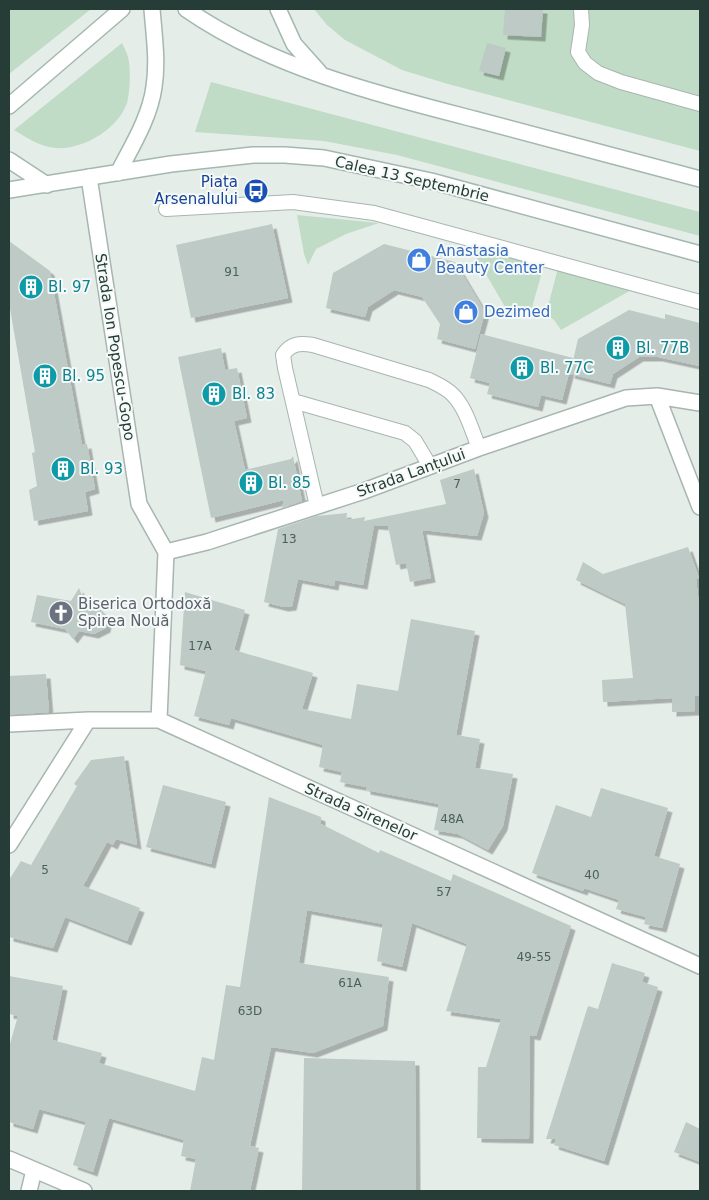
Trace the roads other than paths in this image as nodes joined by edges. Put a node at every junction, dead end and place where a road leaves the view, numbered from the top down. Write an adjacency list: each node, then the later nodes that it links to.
1 (122, 9): 8 (street)
2 (152, 9): 10 (street)
3 (186, 9): 6 (street)
4 (278, 9): 6 (street)
5 (581, 9): 7 (lane)
6 (320, 73): 12 (street)
7 (700, 104)
8 (9, 106)
9 (9, 160): 13 (street)
10 (118, 173): 11 (street); 16 (street, Calea 13 Septembrie)
11 (89, 178): 13 (street); 25 (street, Strada Ion Popescu-Gopo)
12 (700, 180)
13 (47, 185): 14 (street)
14 (9, 190)
15 (166, 209): 17 (lane)
16 (700, 254)
17 (700, 302)
18 (657, 396): 20 (street, Strada Lanțului); 21 (street, Strada Lanțului); 24 (street)
19 (293, 401): 21 (lane); 22 (lane); 23 (lane)
20 (700, 403)
21 (479, 448): 22 (street, Strada Lanțului)
22 (430, 466): 23 (street, Strada Lanțului)
23 (317, 506): 25 (street, Strada Lanțului)
24 (700, 507)
25 (166, 552): 27 (street)
26 (88, 720): 27 (street, Strada Sirenelor); 28 (street, Strada Sirenelor); 29 (street)
27 (159, 720): 30 (street, Strada Sirenelor)
28 (9, 724)
29 (9, 845)
30 (700, 966)
31 (9, 1159): 32 (street)
32 (34, 1170): 33 (street); 34 (street)
33 (29, 1191)
34 (84, 1191)

